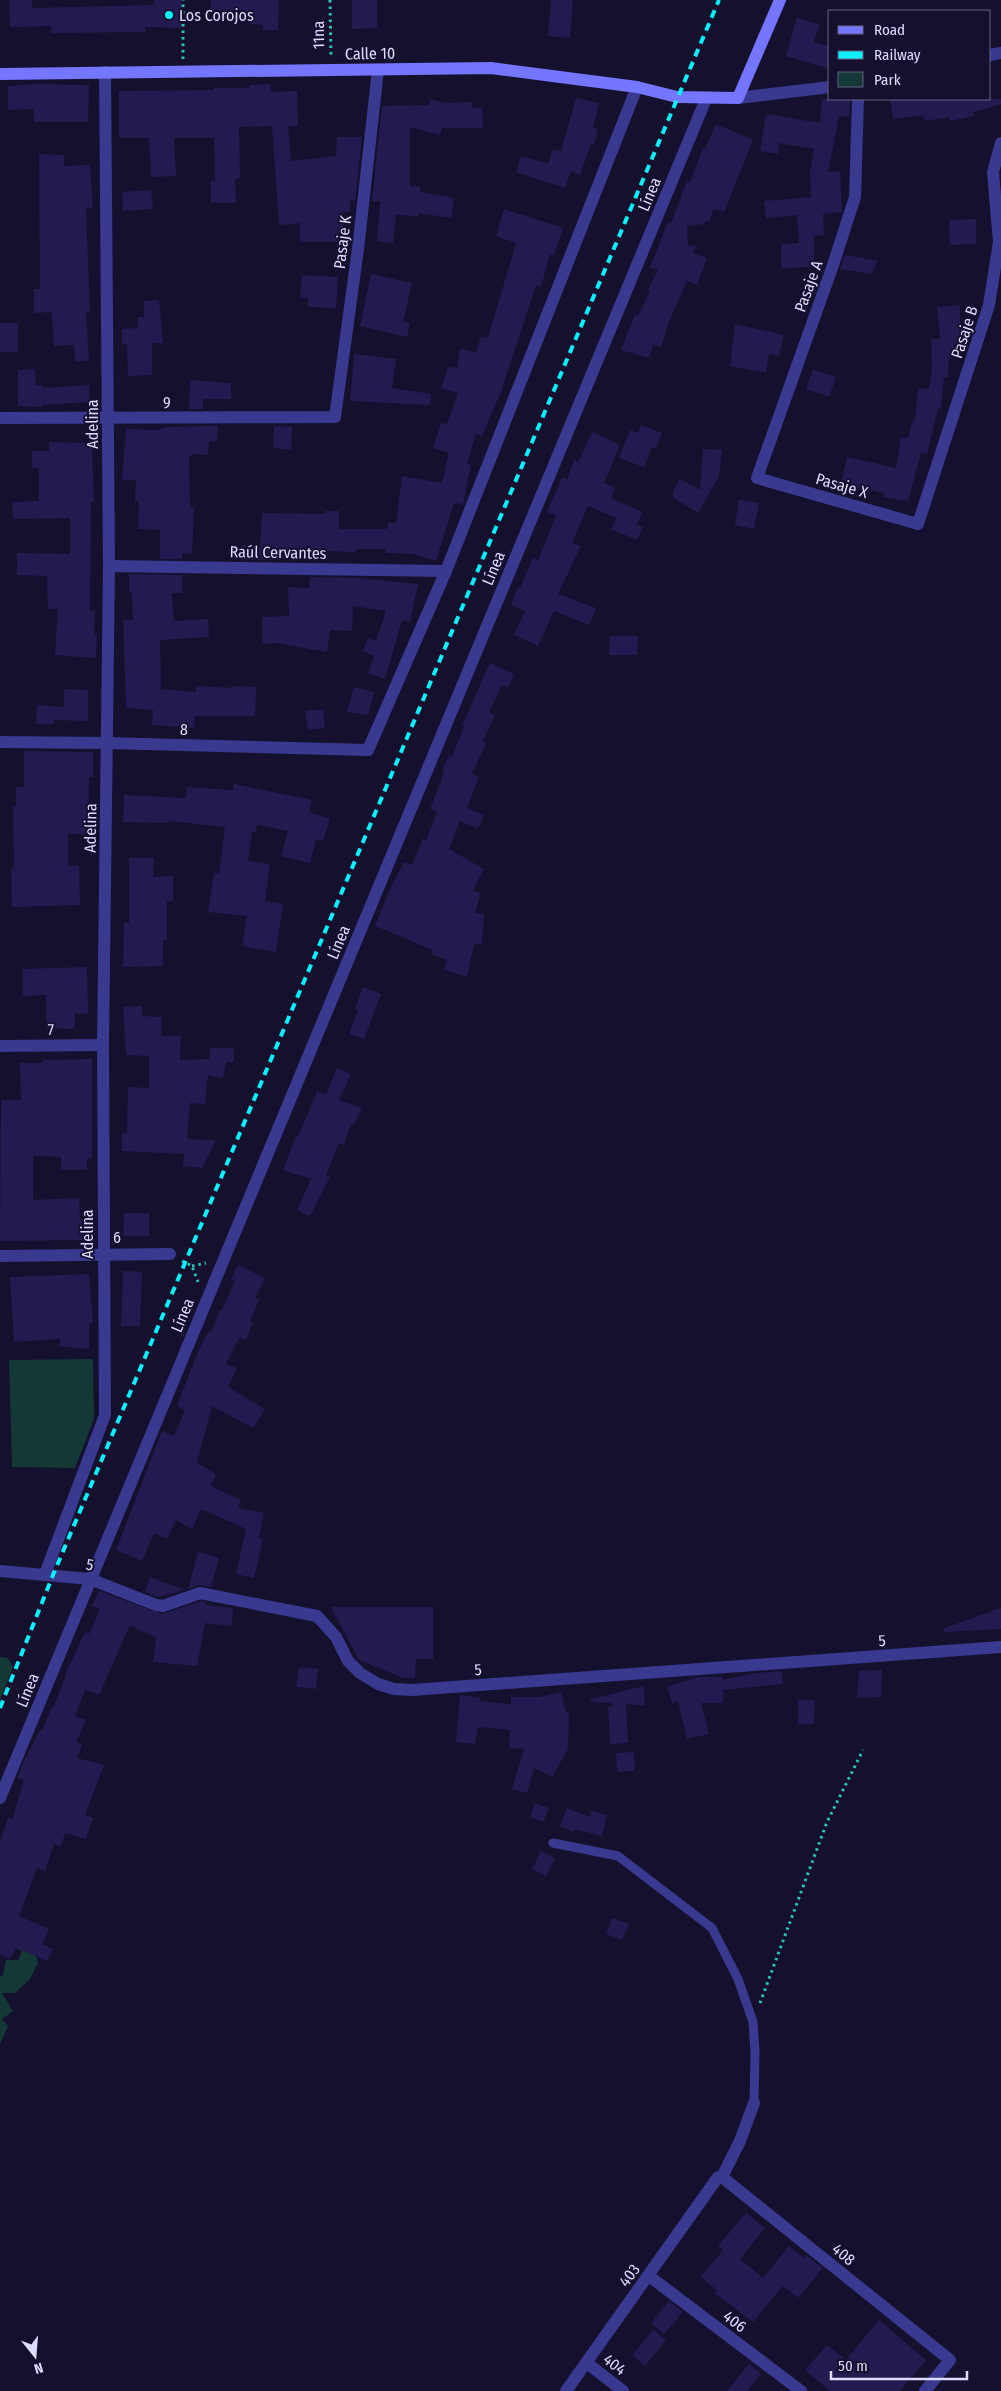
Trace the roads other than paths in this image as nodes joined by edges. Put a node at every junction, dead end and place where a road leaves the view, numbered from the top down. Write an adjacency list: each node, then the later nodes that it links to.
1 (780, 0): 8 (street)
2 (378, 70): 3 (street, Calle 10); 5 (street, Calle 10); 12 (street, Pasaje K)
3 (105, 72): 4 (street, Calle 10); 14 (street, Adelina)
4 (0, 74)
5 (638, 87): 7 (street, Calle 10); 18 (street)
6 (828, 87): 8 (street)
7 (706, 98): 8 (street, Calle 10); 28 (street, Línea)
8 (738, 98)
9 (858, 100): 15 (street, Pasaje A)
10 (1001, 143): 11 (street, Pasaje B)
11 (1000, 243): 16 (street, Pasaje B)
12 (335, 417): 14 (street, 9)
13 (0, 418): 14 (street, 9)
14 (108, 418): 17 (street, Adelina)
15 (757, 478): 16 (street, Pasaje X)
16 (918, 524)
17 (109, 566): 18 (street, Raúl Cervantes); 20 (street, Adelina)
18 (446, 571): 20 (street, 8)
19 (0, 742): 20 (street, 8)
20 (107, 742): 21 (street, Adelina)
21 (103, 1045): 22 (street, 7); 23 (street, Adelina)
22 (0, 1046)
23 (104, 1254): 24 (street, 6); 25 (street, 6); 27 (street, Adelina)
24 (170, 1254)
25 (0, 1256)
26 (0, 1571): 27 (street, 5)
27 (45, 1574): 28 (street, 5)
28 (90, 1579): 29 (street, 5); 30 (street, Línea)
29 (1001, 1648)
30 (0, 1798)
31 (553, 1843): 32 (lane)
32 (754, 2103): 33 (street, 403)
33 (720, 2177): 34 (street, 403); 39 (street, 408)
34 (649, 2276): 35 (street, 403); 38 (street, 406)
35 (587, 2362): 36 (street, 403); 37 (street, 404)
36 (566, 2391)
37 (623, 2391)
38 (801, 2391)
39 (926, 2391)

